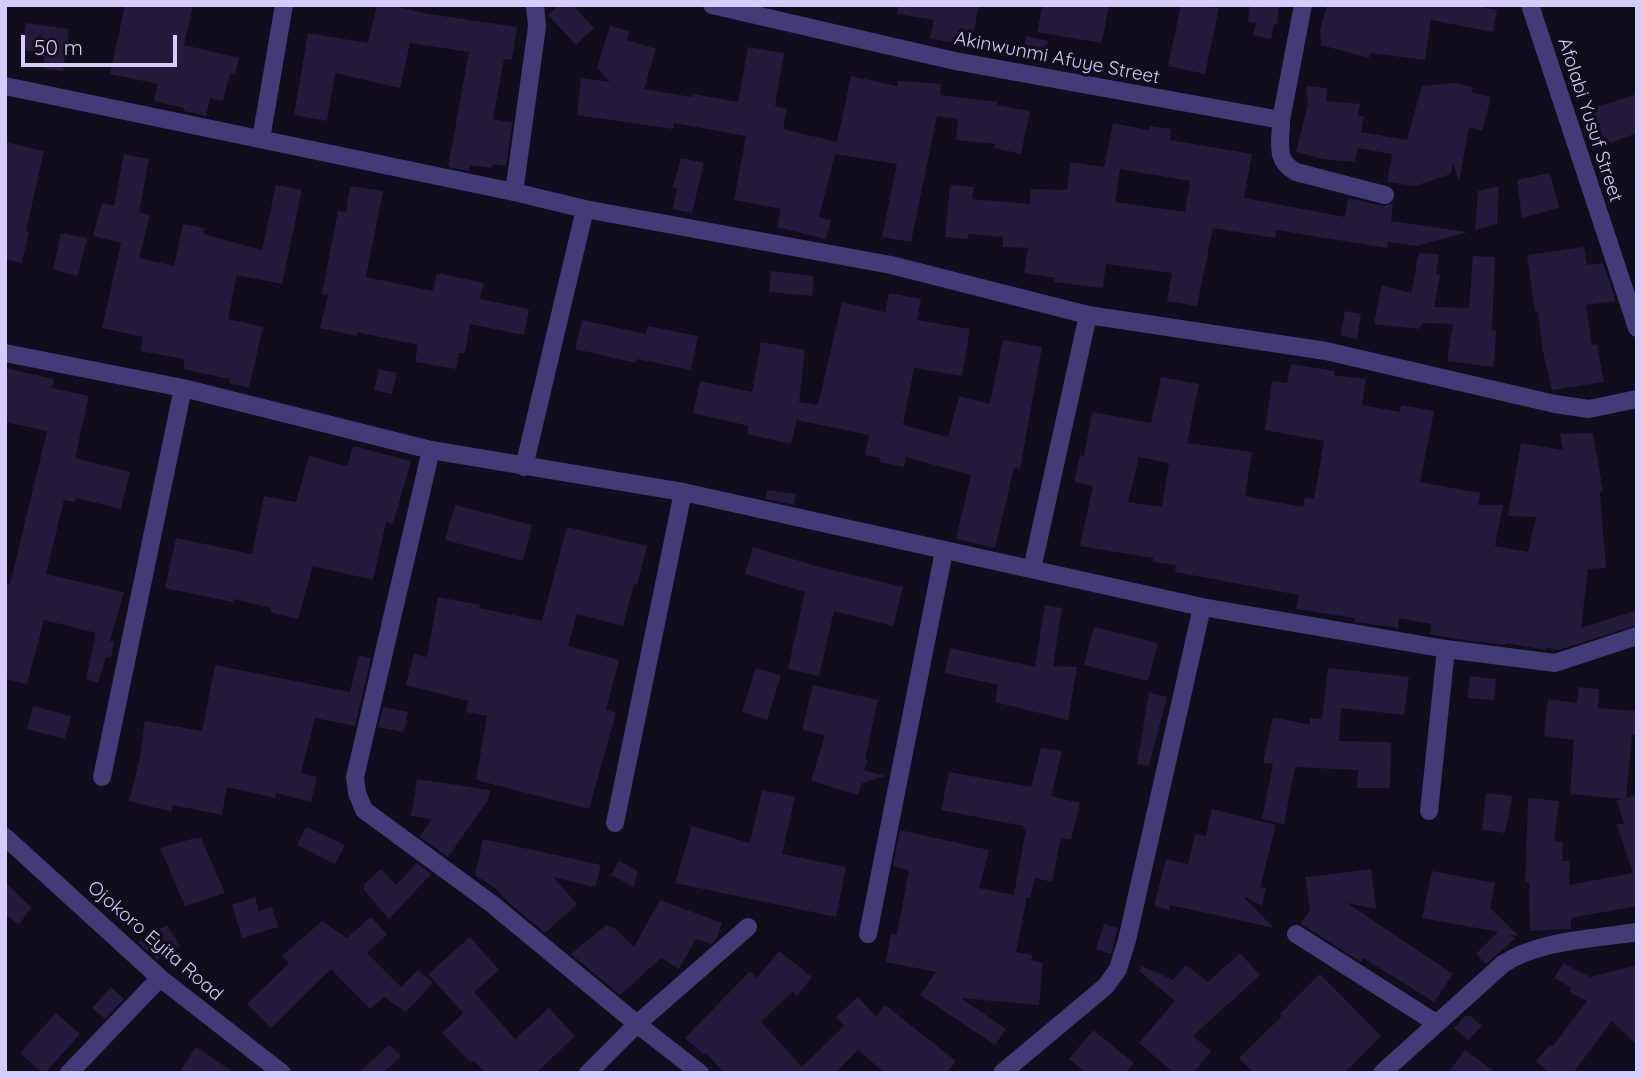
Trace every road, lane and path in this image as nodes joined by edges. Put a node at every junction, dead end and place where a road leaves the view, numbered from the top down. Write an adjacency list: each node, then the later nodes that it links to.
1 (284, 5): 8 (street)
2 (535, 5): 9 (street)
3 (712, 5): 7 (street, Akinwunmi Afuye Street)
4 (1303, 5): 7 (street)
5 (1530, 5): 13 (street, Afolabi Yusuf Street)
6 (5, 86): 8 (street)
7 (1281, 121): 10 (street)
8 (261, 139): 9 (street)
9 (514, 192): 11 (street)
10 (1385, 195)
11 (585, 209): 12 (street); 18 (street)
12 (1088, 315): 16 (street); 21 (street)
13 (1637, 328)
14 (5, 354): 15 (street)
15 (183, 388): 17 (street); 25 (street)
16 (1637, 399)
17 (431, 450): 18 (street); 35 (street)
18 (524, 467): 19 (street)
19 (683, 492): 20 (street); 27 (street)
20 (944, 551): 21 (street); 31 (street)
21 (1032, 569): 22 (street)
22 (1202, 607): 24 (street); 40 (street)
23 (1637, 636): 24 (street)
24 (1446, 649): 26 (street)
25 (102, 777)
26 (1429, 811)
27 (615, 824)
28 (5, 837): 33 (street, Ojokoro Eyita Road)
29 (748, 927): 35 (street)
30 (1637, 932): 34 (street)
31 (868, 934)
32 (1296, 934): 34 (street)
33 (160, 978): 36 (street); 37 (street, Ojokoro Eyita Road)
34 (1436, 1023): 41 (street)
35 (637, 1024): 38 (street); 39 (street)
36 (69, 1073)
37 (282, 1073)
38 (588, 1073)
39 (700, 1073)
40 (1002, 1073)
41 (1382, 1073)

